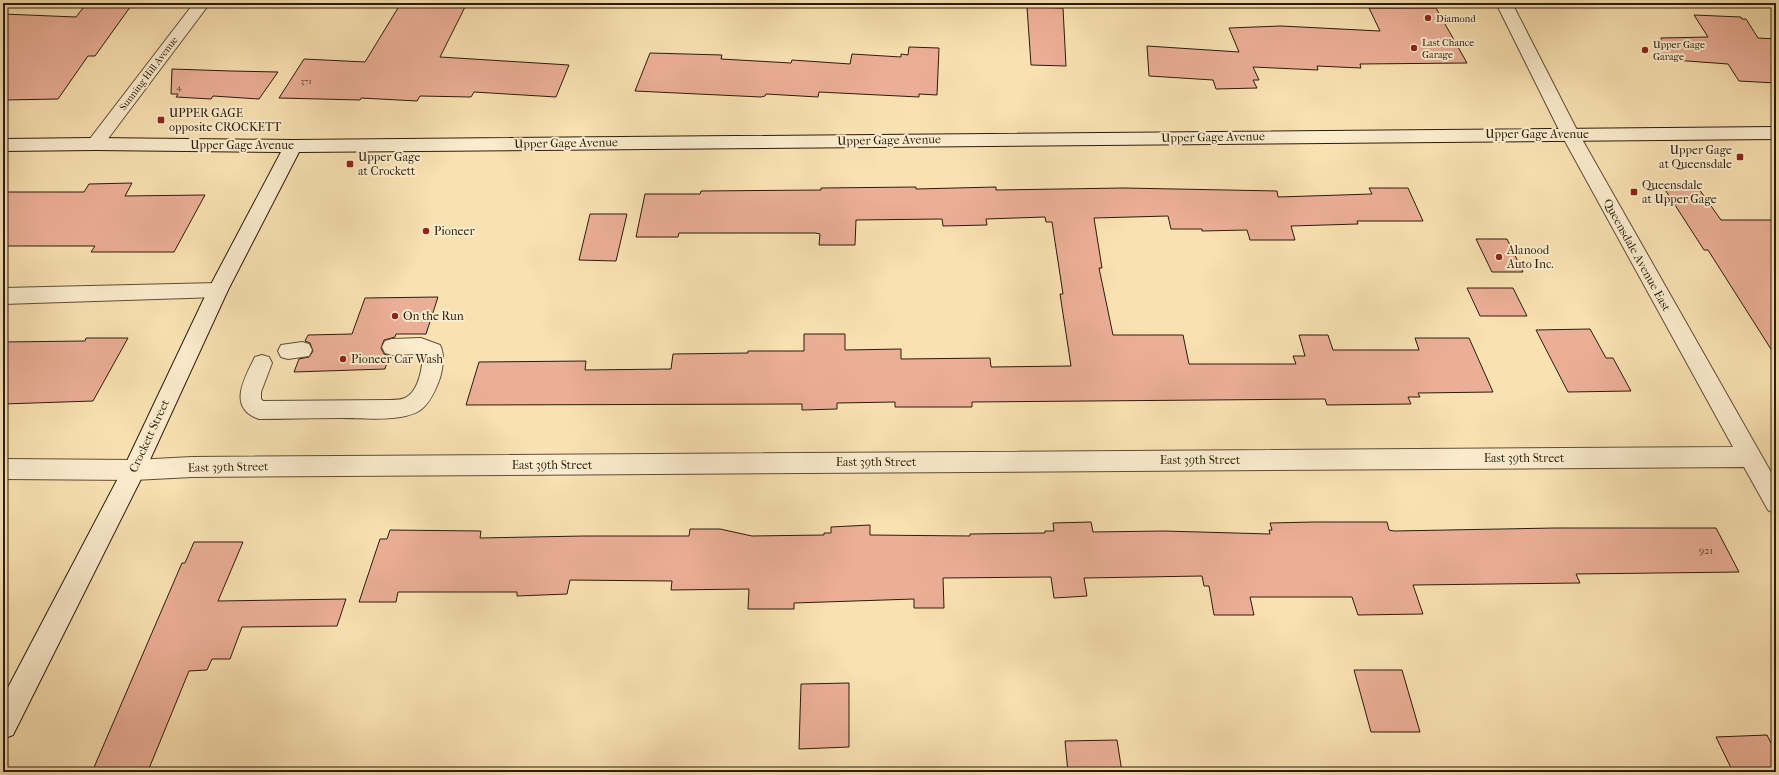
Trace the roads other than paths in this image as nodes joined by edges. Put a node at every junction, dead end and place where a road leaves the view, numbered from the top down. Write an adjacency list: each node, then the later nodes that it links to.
1 (202, 3): 5 (main road, Sunning Hill Avenue)
2 (1504, 3): 4 (main road, Queensdale Avenue East)
3 (1776, 133): 4 (main road, Upper Gage Avenue)
4 (1570, 134): 7 (main road, Upper Gage Avenue); 12 (main road, Queensdale Avenue East)
5 (95, 144): 6 (main road, Upper Gage Avenue); 7 (main road, Upper Gage Avenue)
6 (3, 145)
7 (293, 146): 8 (main road, Crockett Street)
8 (218, 290): 9 (lane); 14 (main road, Crockett Street)
9 (3, 296)
10 (392, 347): 11 (lane)
11 (262, 363)
12 (1749, 457): 14 (main road, East 39th Street); 15 (main road, Queensdale Avenue East)
13 (3, 469): 14 (main road, East 39th Street)
14 (134, 470): 16 (main road, Crockett Street)
15 (1776, 503)
16 (3, 725)

